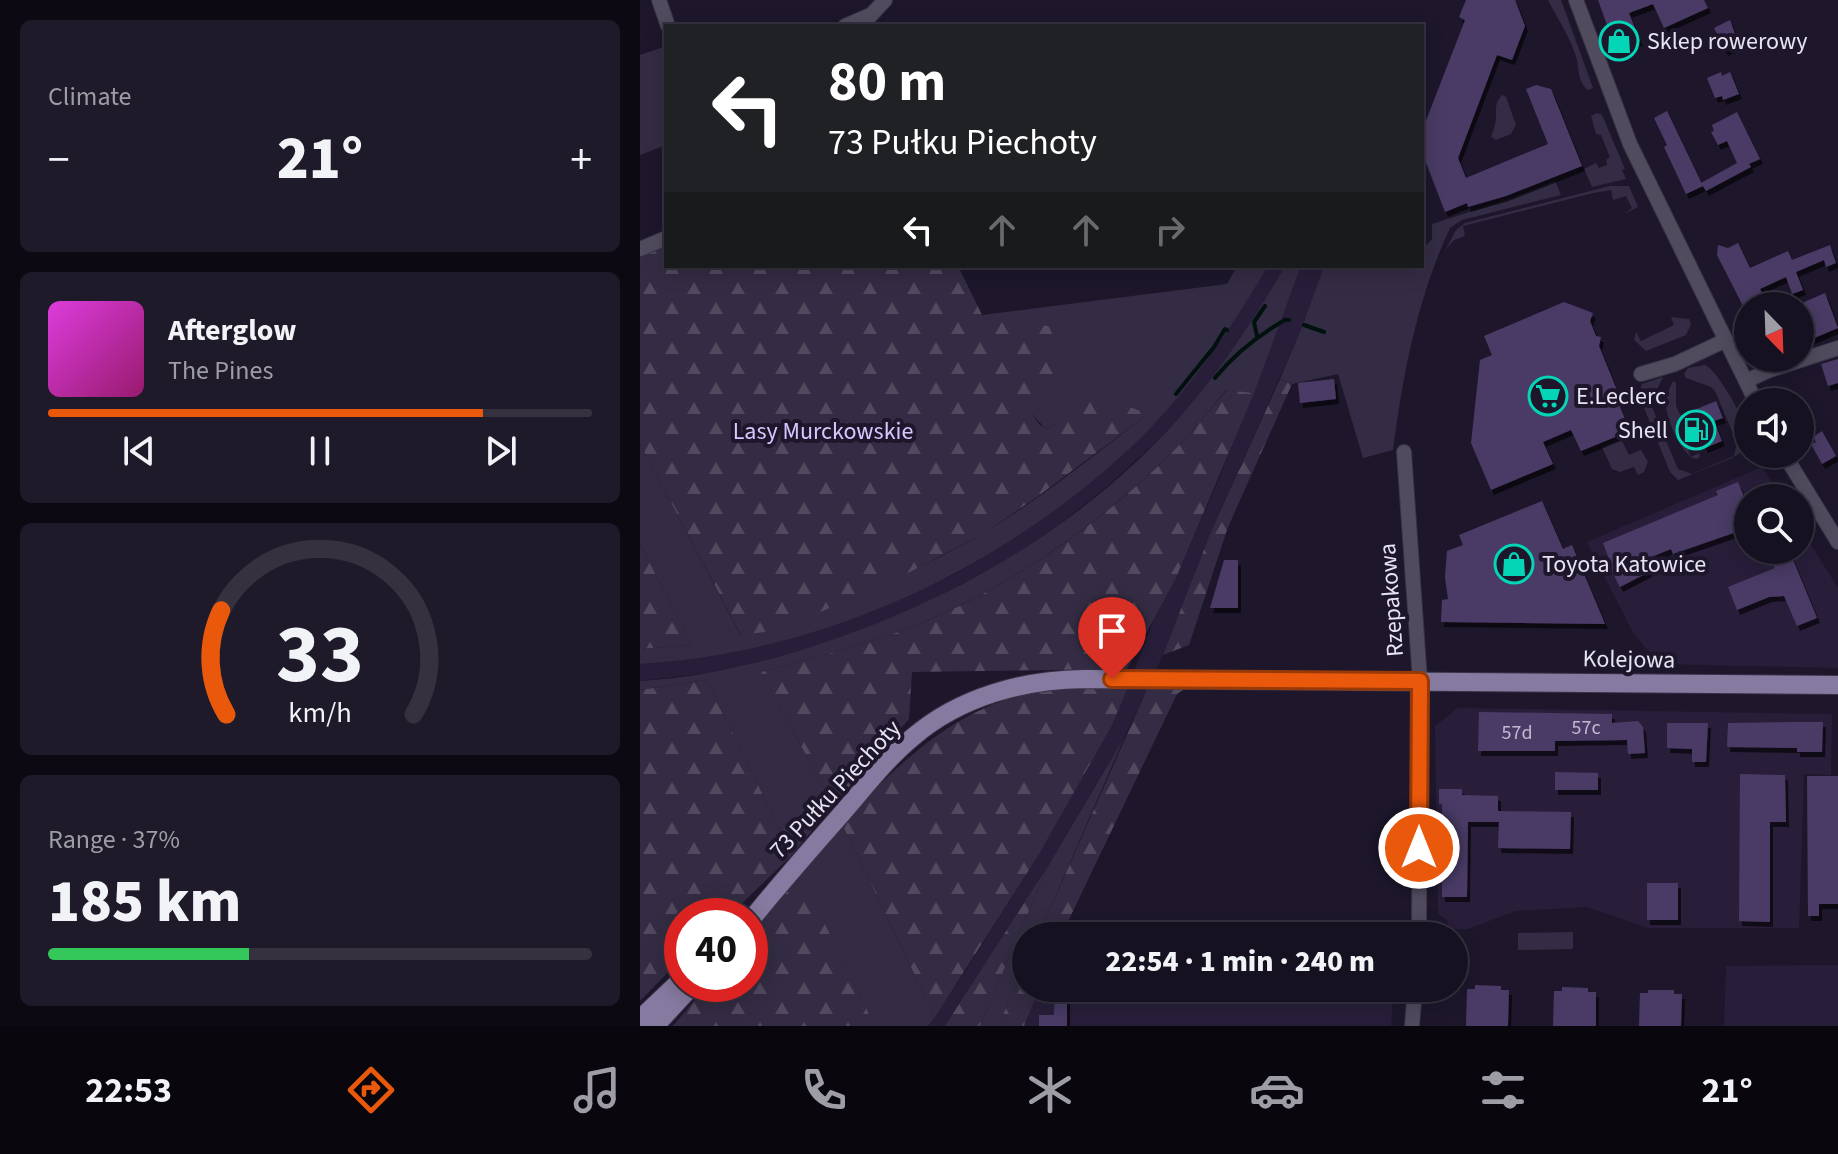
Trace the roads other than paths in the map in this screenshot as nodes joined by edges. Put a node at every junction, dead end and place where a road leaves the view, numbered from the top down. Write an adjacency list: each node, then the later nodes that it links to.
1 (659, 0): 5 (street)
2 (885, 0): 4 (street)
3 (1576, 0): 8 (street)
4 (865, 21)
5 (667, 24)
6 (664, 239): 7 (street)
7 (640, 249)
8 (1726, 340): 10 (street); 11 (street)
9 (1838, 348): 11 (street)
10 (1641, 374)
11 (1746, 381): 12 (street)
12 (1749, 388)
13 (1404, 452): 18 (street, Rzepakowa)
14 (1793, 468): 15 (street)
15 (1825, 517): 16 (street); 17 (street)
16 (1838, 529)
17 (1838, 542)
18 (1420, 681): 19 (main road, Kolejowa); 20 (main road, 73 Pułku Piechoty); 21 (street, Rzepakowa)
19 (1838, 685)
20 (768, 898)
21 (1419, 922)
22 (664, 996): 25 (main road)
23 (677, 1002): 26 (main road)
24 (1414, 1002): 27 (street)
25 (640, 1019)
26 (655, 1026)
27 (1412, 1026)

